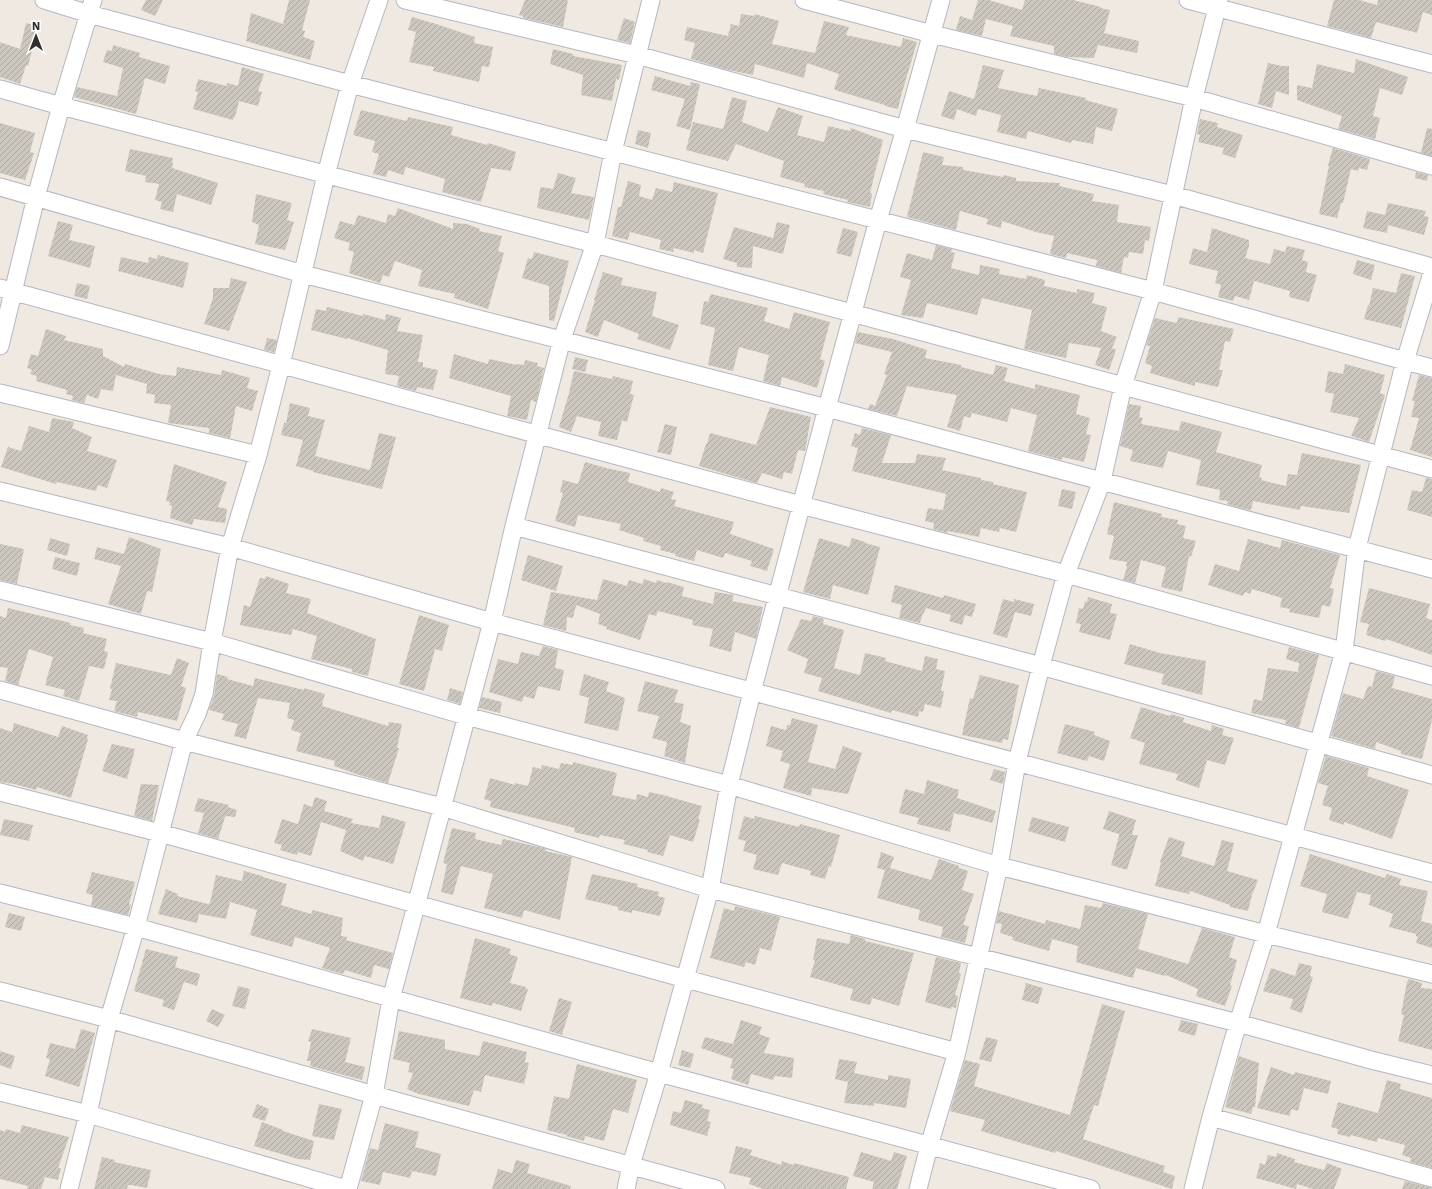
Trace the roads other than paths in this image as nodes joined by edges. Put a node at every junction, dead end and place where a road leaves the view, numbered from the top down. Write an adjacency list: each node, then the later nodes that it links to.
1 (44, 0): 9 (street)
2 (379, 0): 13 (street)
3 (405, 0): 11 (street)
4 (651, 0): 11 (street)
5 (804, 0): 10 (street)
6 (942, 0): 10 (street)
7 (1188, 0): 8 (street)
8 (1217, 4): 12 (street); 15 (street)
9 (91, 7): 13 (street); 16 (street)
10 (932, 34): 15 (street); 17 (street)
11 (637, 55): 17 (street); 18 (street)
12 (1432, 64)
13 (350, 84): 18 (street); 20 (street)
14 (0, 89): 16 (street)
15 (1194, 98): 19 (street); 22 (street)
16 (61, 106): 20 (street); 23 (street)
17 (905, 129): 22 (street); 24 (street)
18 (613, 152): 24 (street); 25 (street)
19 (1432, 166)
20 (326, 175): 25 (street); 28 (street)
21 (0, 187): 23 (street)
22 (1173, 195): 26 (street); 30 (street)
23 (36, 197): 28 (street); 29 (street)
24 (878, 220): 30 (street); 31 (street)
25 (594, 244): 31 (street); 32 (street)
26 (1432, 267)
27 (1432, 272): 34 (street)
28 (303, 274): 32 (street); 35 (street)
29 (7, 290): 33 (street); 35 (street)
30 (1153, 291): 34 (street); 37 (street)
31 (853, 313): 37 (street); 39 (street)
32 (562, 339): 39 (street); 40 (street)
33 (0, 346)
34 (1405, 361): 36 (street); 42 (street)
35 (281, 365): 40 (street); 41 (street)
36 (1432, 368)
37 (1123, 386): 42 (street); 44 (street)
38 (0, 393): 41 (street)
39 (827, 408): 44 (street); 46 (street)
40 (539, 435): 46 (street); 47 (street)
41 (258, 455): 48 (street)
42 (1381, 456): 43 (street); 49 (street)
43 (1432, 469)
44 (1102, 481): 49 (street); 51 (street)
45 (0, 491): 48 (street)
46 (801, 505): 51 (street); 53 (street)
47 (514, 526): 53 (street); 54 (street)
48 (230, 547): 54 (street); 55 (street)
49 (1357, 548): 50 (street); 56 (street)
50 (1432, 569)
51 (1066, 574): 56 (street); 57 (street)
52 (0, 590): 55 (street)
53 (778, 596): 57 (street); 60 (street)
54 (492, 622): 60 (street); 61 (street)
55 (212, 642): 61 (street); 62 (street)
56 (1344, 651): 58 (street); 63 (street)
57 (1042, 666): 63 (street); 64 (street)
58 (1432, 676)
59 (0, 690): 62 (street)
60 (752, 692): 64 (street); 66 (street)
61 (466, 716): 66 (street); 68 (street)
62 (184, 740): 68 (street); 69 (street)
63 (1318, 744): 65 (street); 70 (street)
64 (1017, 762): 70 (street); 71 (street)
65 (1432, 775)
66 (729, 785): 71 (street); 73 (street)
67 (0, 792): 69 (street)
68 (442, 807): 73 (street); 75 (street)
69 (160, 833): 75 (street); 76 (street)
70 (1292, 836): 72 (street); 77 (street)
71 (999, 866): 77 (street); 78 (street)
72 (1432, 873)
73 (710, 889): 78 (street); 80 (street)
74 (0, 893): 76 (street)
75 (416, 904): 80 (street); 82 (street)
76 (136, 928): 82 (street); 83 (street)
77 (1266, 934): 79 (street); 84 (street)
78 (978, 958): 84 (street); 85 (street)
79 (1432, 974)
80 (686, 979): 85 (street); 86 (street)
81 (0, 991): 83 (street)
82 (391, 999): 86 (street); 89 (street)
83 (109, 1019): 89 (street); 90 (street)
84 (1238, 1023): 87 (street); 91 (street)
85 (957, 1052): 92 (street)
86 (659, 1073): 92 (street); 93 (street)
87 (1432, 1075)
88 (0, 1092): 90 (street)
89 (374, 1095): 93 (street); 96 (street)
90 (88, 1114): 95 (street); 96 (street)
91 (1211, 1117): 94 (street); 101 (street)
92 (929, 1146): 99 (street); 100 (street)
93 (631, 1165): 97 (street); 98 (street)
94 (1432, 1178)
95 (69, 1189)
96 (347, 1189)
97 (626, 1189)
98 (716, 1189)
99 (918, 1189)
100 (1091, 1189)
101 (1193, 1189)

